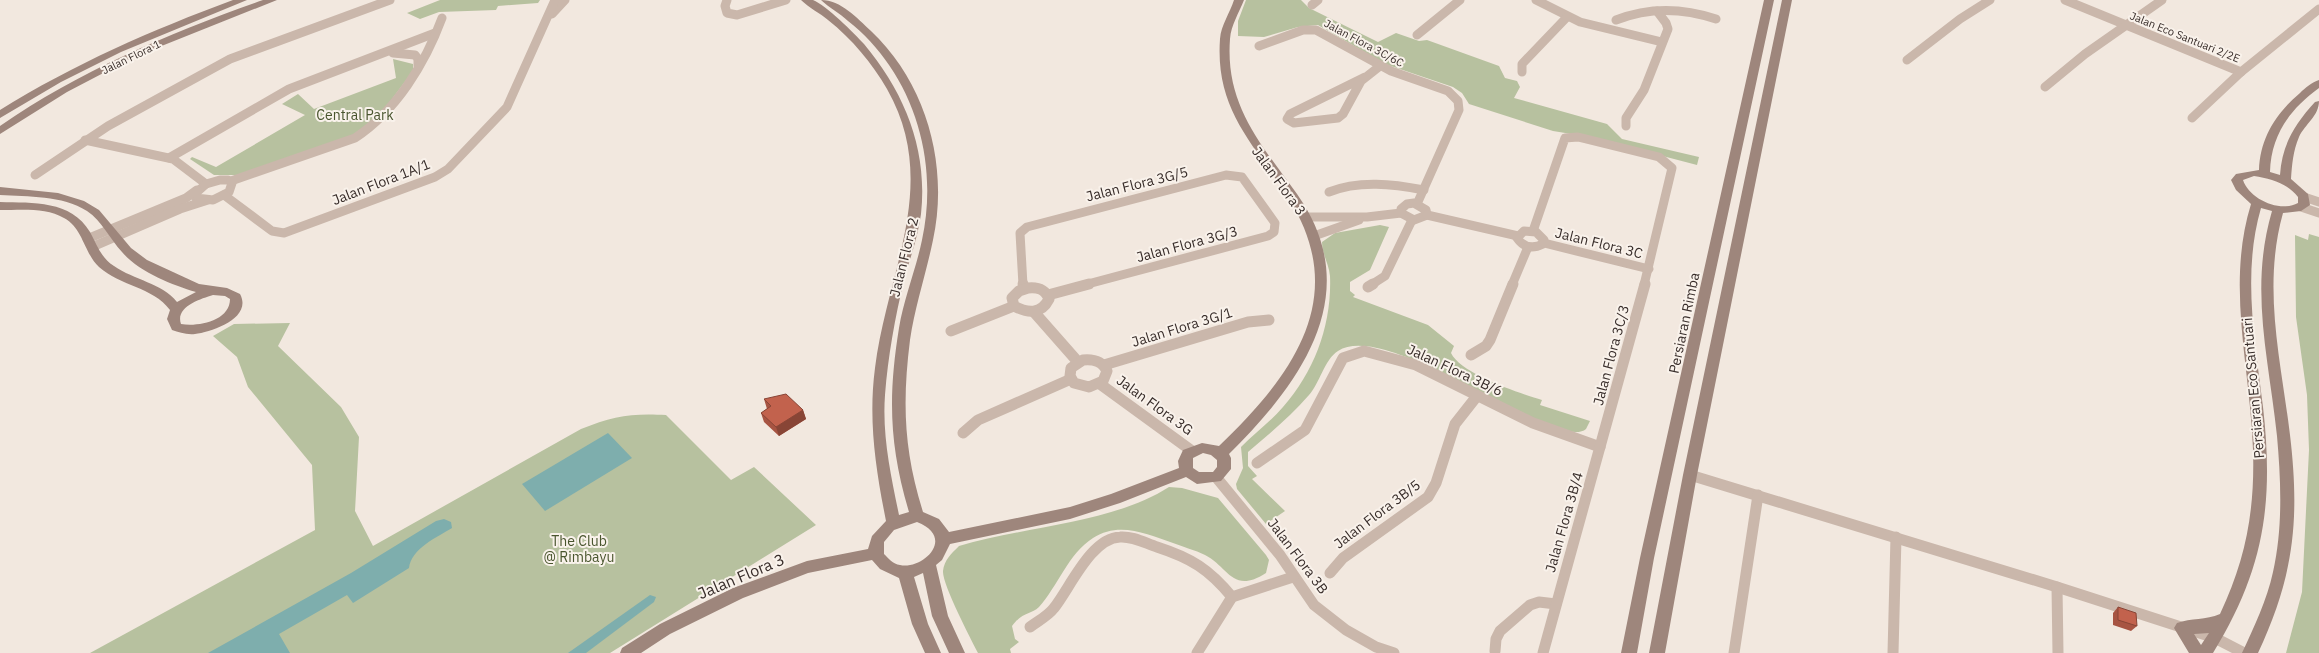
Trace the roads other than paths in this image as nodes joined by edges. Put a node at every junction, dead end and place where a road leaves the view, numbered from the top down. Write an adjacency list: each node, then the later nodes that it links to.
1 (242, 0): 40 (street, Jalan Flora 1)
2 (272, 0): 43 (street, Jalan Flora 1)
3 (390, 0): 44 (street)
4 (555, 0): 22 (street, Jalan Flora 1A/1)
5 (565, 0): 22 (street)
6 (727, 0): 7 (street)
7 (786, 0)
8 (806, 0): 103 (street, Jalan Flora 2)
9 (826, 0): 102 (street, Jalan Flora 2)
10 (1239, 0): 67 (street, Jalan Flora 3)
11 (1460, 0): 27 (street)
12 (1536, 0): 20 (street)
13 (1769, 0): 126 (street, Persiaran Rimba)
14 (1787, 0): 99 (street)
15 (1990, 0): 31 (street)
16 (2065, 0): 25 (street, Jalan Eco Santuari 2/2E)
17 (2162, 0): 25 (street)
18 (2319, 9): 35 (street)
19 (1657, 12): 23 (street); 24 (street); 28 (street)
20 (1567, 17): 28 (street); 34 (street)
21 (442, 18): 26 (street)
22 (547, 19): 56 (street, Jalan Flora 1A/1)
23 (1716, 19)
24 (1616, 20)
25 (2125, 25): 35 (street, Jalan Eco Santuari 2/2E); 38 (street)
26 (436, 33): 30 (street); 33 (street)
27 (1416, 35)
28 (1662, 42): 42 (street)
29 (1259, 46): 32 (street, Jalan Flora 3C/6C)
30 (382, 54): 33 (street); 45 (street)
31 (1907, 60)
32 (1380, 66): 36 (street); 53 (street, Jalan Flora 3C/6C)
33 (418, 67): 48 (street)
34 (1522, 72)
35 (2241, 72): 41 (street)
36 (1365, 77): 36 (street)
37 (2319, 83): 46 (street)
38 (2045, 87)
39 (2319, 104): 49 (street)
40 (0, 115)
41 (2192, 118)
42 (1626, 126)
43 (0, 131)
44 (85, 140): 45 (street); 47 (street)
45 (169, 158): 51 (street)
46 (2264, 174): 49 (street); 58 (street)
47 (35, 175)
48 (230, 181): 51 (street); 56 (street)
49 (2285, 181): 59 (street)
50 (1246, 182): 79 (street, Jalan Flora 3G/5); 81 (street, Jalan Flora 3G/3)
51 (206, 184): 52 (street)
52 (197, 190): 57 (street); 71 (street)
53 (1424, 190): 55 (street); 61 (street)
54 (0, 191): 71 (street)
55 (1329, 192)
56 (224, 195): 57 (street)
57 (208, 200): 71 (street)
58 (2256, 202): 63 (street); 114 (street, Persiaran Eco Santuari)
59 (2303, 202): 60 (street); 63 (street); 65 (street)
60 (2319, 202)
61 (1417, 204): 64 (street); 66 (street)
62 (0, 206): 74 (street)
63 (2278, 209): 134 (street, Persiaran Eco Santuari)
64 (1401, 213): 68 (street); 69 (street)
65 (2319, 213)
66 (1427, 215): 69 (street); 73 (street)
67 (1306, 217): 68 (street); 72 (street, Jalan Flora 3)
68 (1367, 217): 72 (street)
69 (1412, 220): 78 (street)
70 (1533, 232): 73 (street); 75 (street); 77 (street, Jalan Flora 3C/3)
71 (113, 234): 74 (street); 80 (street)
72 (1314, 236): 96 (street, Jalan Flora 3)
73 (1518, 236): 76 (street)
74 (90, 243): 83 (street)
75 (1544, 243): 76 (street); 77 (street, Jalan Flora 3C)
76 (1528, 247): 87 (street)
77 (1649, 269): 94 (street, Jalan Flora 3C/3)
78 (1368, 287)
79 (1024, 288): 81 (street); 82 (street)
80 (213, 291): 83 (street); 83 (street)
81 (1048, 295): 84 (street)
82 (1014, 306): 84 (street); 86 (street)
83 (176, 310)
84 (1034, 312): 88 (street)
85 (1269, 320): 89 (street, Jalan Flora 3G/1)
86 (951, 332)
87 (1471, 355)
88 (1078, 362): 89 (street, Jalan Flora 3G); 90 (street)
89 (1104, 365): 91 (street, Jalan Flora 3G)
90 (1071, 379): 91 (street, Jalan Flora 3G); 93 (street)
91 (1100, 384): 95 (street, Jalan Flora 3G)
92 (1477, 396): 94 (street, Jalan Flora 3B/6); 97 (street, Jalan Flora 3B/6); 109 (street, Jalan Flora 3B/5)
93 (963, 433)
94 (1600, 447): 113 (street, Jalan Flora 3B/4)
95 (1192, 451): 96 (street); 98 (street)
96 (1221, 453): 100 (street)
97 (1257, 464)
98 (1188, 471): 100 (street); 105 (street)
99 (1690, 475): 101 (street); 127 (street)
100 (1216, 477): 110 (street, Jalan Flora 3B)
101 (1758, 495): 104 (street); 128 (street)
102 (917, 516): 103 (street); 105 (street)
103 (893, 522): 106 (street)
104 (1896, 537): 111 (street); 129 (street)
105 (944, 539): 107 (street)
106 (876, 552): 108 (street); 120 (street, Jalan Flora 3)
107 (928, 564): 108 (street); 122 (street)
108 (905, 572): 121 (street)
109 (1330, 573)
110 (1293, 577): 112 (street); 118 (street, Jalan Flora 3B)
111 (2057, 587): 116 (street); 130 (street)
112 (1232, 597): 115 (street); 123 (street)
113 (1556, 604): 119 (street); 125 (street, Jalan Flora 3B/4)
114 (2226, 619): 116 (street); 117 (street, Persiaran Eco Santuari)
115 (1030, 628)
116 (2182, 628): 117 (street); 131 (street)
117 (2215, 638): 132 (street, Persiaran Eco Santuari); 133 (street)
118 (1375, 650): 124 (street, Jalan Flora 3B)
119 (1495, 651)
120 (628, 653)
121 (933, 653)
122 (957, 653)
123 (1197, 653)
124 (1394, 653)
125 (1543, 653)
126 (1629, 653)
127 (1657, 653)
128 (1734, 653)
129 (1893, 653)
130 (2058, 653)
131 (2198, 653)
132 (2204, 653)
133 (2244, 653)
134 (2250, 653)

